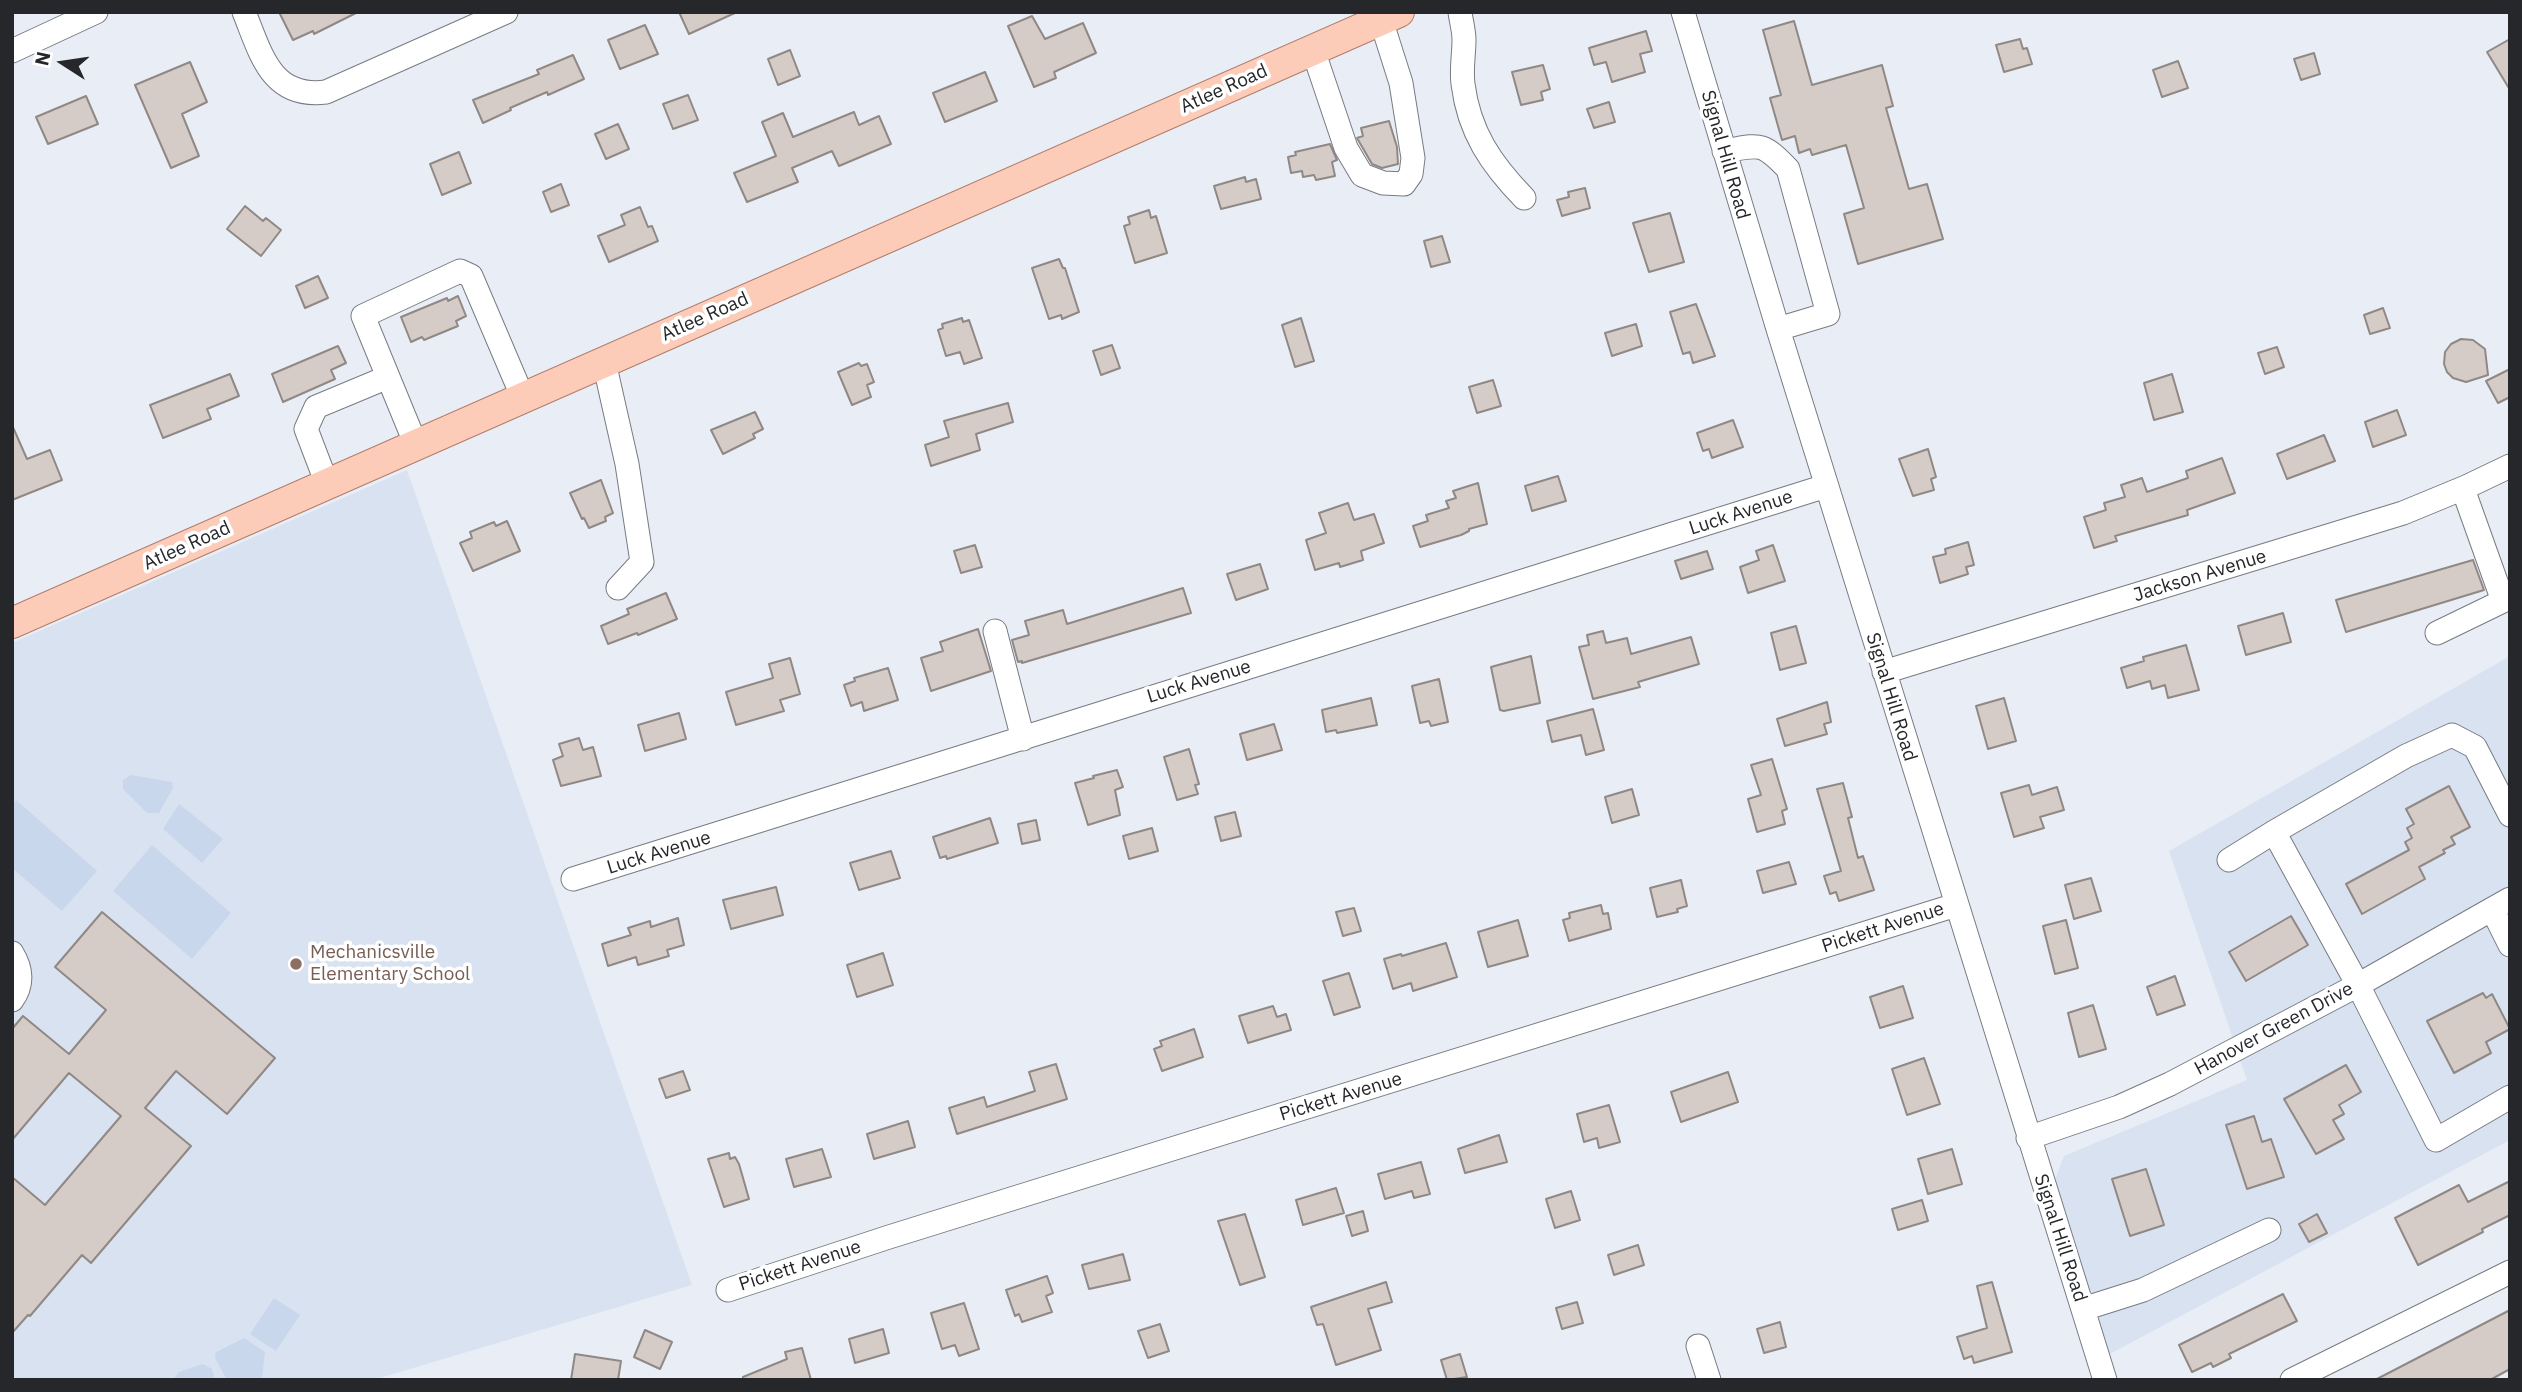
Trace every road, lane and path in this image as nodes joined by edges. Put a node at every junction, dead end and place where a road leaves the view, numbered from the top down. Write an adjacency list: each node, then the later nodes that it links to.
1 (96, 12): 8 (street)
2 (244, 12): 3 (street)
3 (506, 12)
4 (1460, 12): 10 (street)
5 (1683, 12): 9 (street, Signal Hill Road)
6 (1375, 18): 7 (main road, Atlee Road); 7 (street)
7 (1313, 50): 12 (main road, Atlee Road)
8 (12, 51)
9 (1724, 151): 11 (street, Signal Hill Road); 11 (street)
10 (1524, 198)
11 (1778, 329): 18 (street, Signal Hill Road)
12 (604, 362): 14 (main road, Atlee Road); 20 (street)
13 (388, 377): 14 (street); 15 (street); 17 (street)
14 (523, 398): 15 (main road, Atlee Road)
15 (416, 445): 17 (main road, Atlee Road)
16 (2510, 466): 19 (street, Jackson Avenue)
17 (327, 484): 21 (main road, Atlee Road)
18 (1826, 486): 24 (street, Signal Hill Road); 25 (street, Luck Avenue)
19 (2463, 489): 23 (street); 24 (street, Jackson Avenue)
20 (618, 588)
21 (12, 623)
22 (995, 631): 25 (street)
23 (2437, 634)
24 (1884, 673): 31 (street, Signal Hill Road)
25 (1023, 739): 29 (street, Luck Avenue)
26 (2510, 815): 27 (street)
27 (2274, 832): 28 (street); 34 (street)
28 (2229, 860)
29 (573, 880)
30 (2501, 904): 32 (street); 34 (street, Hanover Green Drive)
31 (1956, 905): 37 (street, Signal Hill Road); 40 (street, Pickett Avenue)
32 (2510, 944)
33 (12, 953): 35 (street)
34 (2358, 985): 36 (street); 37 (street, Hanover Green Drive)
35 (12, 1000)
36 (2510, 1097)
37 (2028, 1138): 41 (street, Signal Hill Road)
38 (2269, 1230): 41 (street)
39 (2510, 1272): 45 (street)
40 (728, 1290)
41 (2083, 1309): 43 (street, Signal Hill Road)
42 (1698, 1346): 44 (street)
43 (2102, 1379)
44 (1709, 1380)
45 (2292, 1380)

